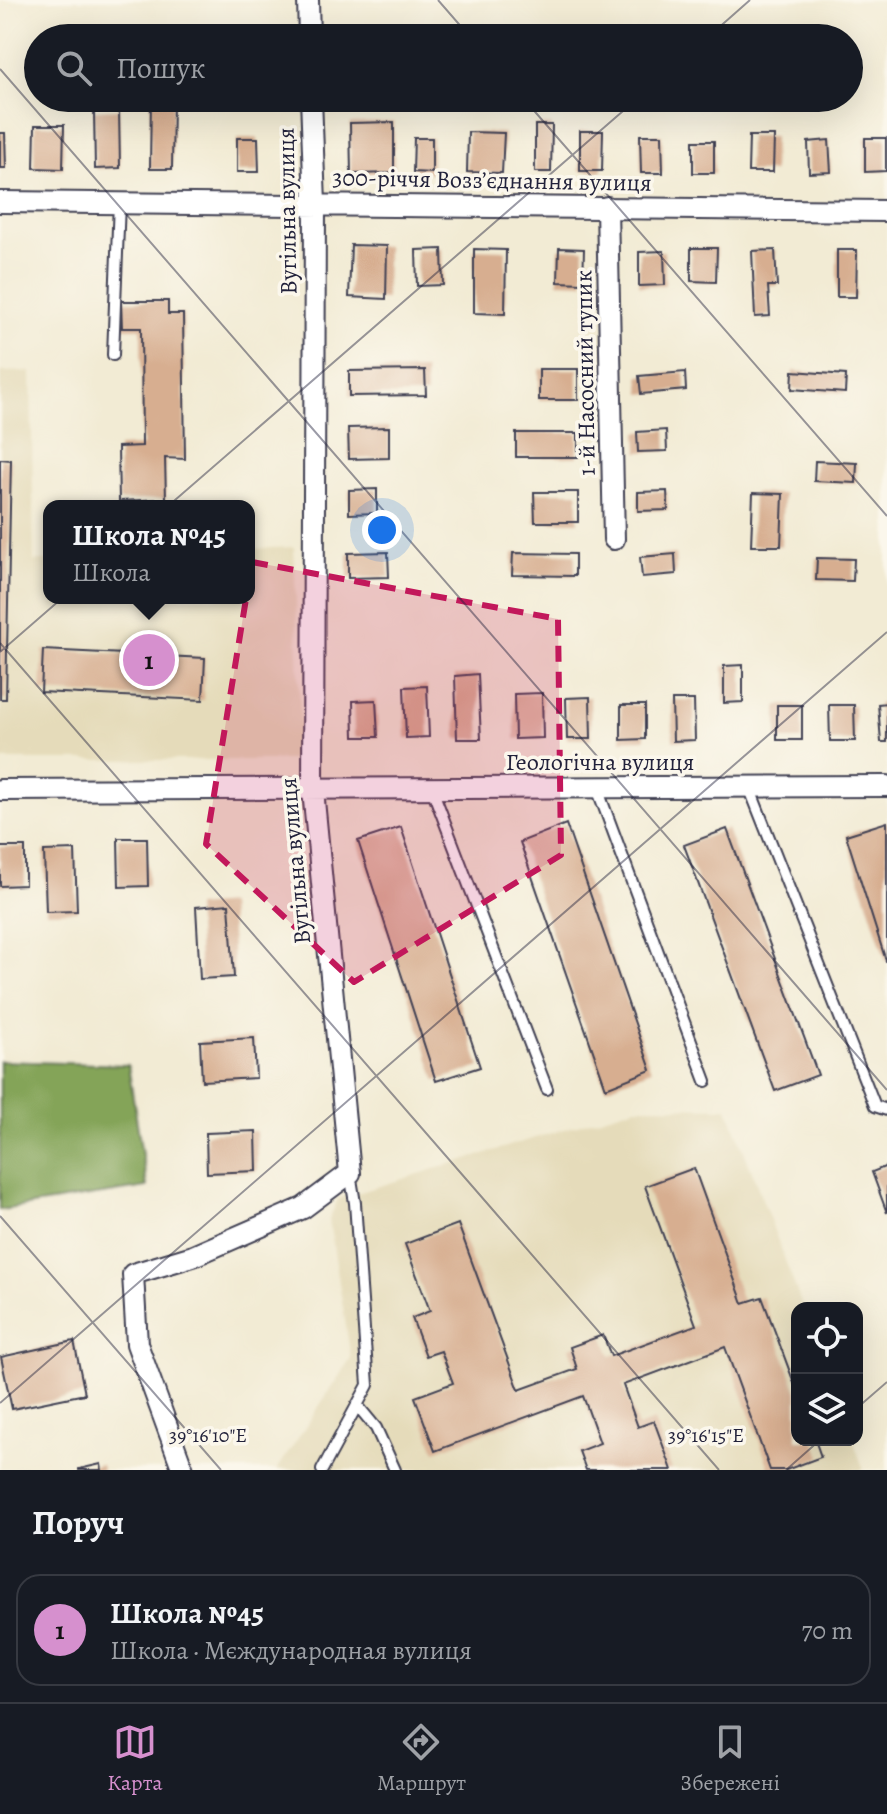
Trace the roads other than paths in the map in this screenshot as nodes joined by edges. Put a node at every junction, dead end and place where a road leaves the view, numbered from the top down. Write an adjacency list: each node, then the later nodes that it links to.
1 (308, 0): 2 (street)
2 (309, 24)
3 (312, 112): 6 (street, Вугільна вулиця)
4 (0, 202): 5 (street, 300-річчя Возз’єднання вулиця)
5 (119, 202): 6 (street, 300-річчя Возз’єднання вулиця); 9 (lane)
6 (315, 204): 7 (street, 300-річчя Возз’єднання вулиця); 16 (street, Вугільна вулиця)
7 (607, 207): 8 (street, 300-річчя Возз’єднання вулиця); 10 (street, 1-й Насосний тупик)
8 (887, 211)
9 (113, 355)
10 (614, 539)
11 (887, 786): 12 (street, Геологічна вулиця)
12 (749, 787): 13 (street, Геологічна вулиця); 19 (lane)
13 (597, 788): 14 (street, Геологічна вулиця); 17 (lane)
14 (432, 789): 16 (street, Геологічна вулиця); 18 (lane)
15 (0, 790): 16 (street, Геологічна вулиця)
16 (313, 790): 20 (street, Вугільна вулиця)
17 (706, 1081)
18 (547, 1089)
19 (887, 1110)
20 (350, 1173): 21 (lane); 22 (street)
21 (357, 1405): 23 (lane); 24 (lane)
22 (183, 1470)
23 (322, 1470)
24 (395, 1470)

